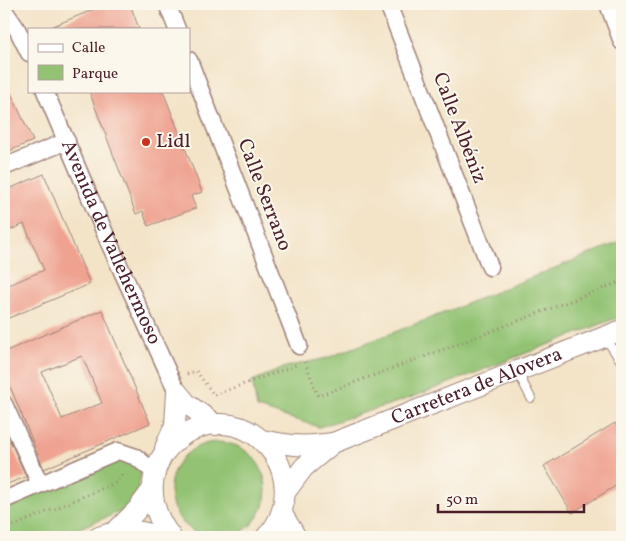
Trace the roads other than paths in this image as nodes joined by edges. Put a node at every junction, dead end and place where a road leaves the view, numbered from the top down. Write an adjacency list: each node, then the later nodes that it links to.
1 (167, 4): 5 (street)
2 (388, 4): 12 (street, Calle Albéniz)
3 (608, 4): 6 (street)
4 (4, 10): 7 (street)
5 (177, 28)
6 (622, 42)
7 (28, 51)
8 (190, 63): 14 (street, Calle Serrano)
9 (46, 92): 10 (street, Avenida de Vallehermoso)
10 (67, 141): 11 (street); 17 (street, Avenida de Vallehermoso)
11 (4, 167)
12 (490, 267)
13 (614, 334): 15 (lane); 16 (street, Carretera de Alovera)
14 (300, 346)
15 (622, 364)
16 (517, 371): 18 (lane); 22 (street, Carretera de Alovera)
17 (180, 384): 20 (street, Avenida de Vallehermoso); 23 (street, Avenida de Vallehermoso)
18 (531, 398)
19 (4, 404): 24 (street)
20 (216, 424): 21 (street); 23 (street)
21 (262, 440): 22 (street, Carretera de Alovera); 25 (street)
22 (333, 443): 25 (street, Carretera de Alovera)
23 (156, 473): 24 (street); 28 (street); 30 (street)
24 (40, 484): 26 (street)
25 (286, 491): 27 (street)
26 (4, 500)
27 (282, 514): 31 (street); 32 (street)
28 (107, 534): 29 (street)
29 (164, 537)
30 (171, 537)
31 (266, 537)
32 (296, 537)

